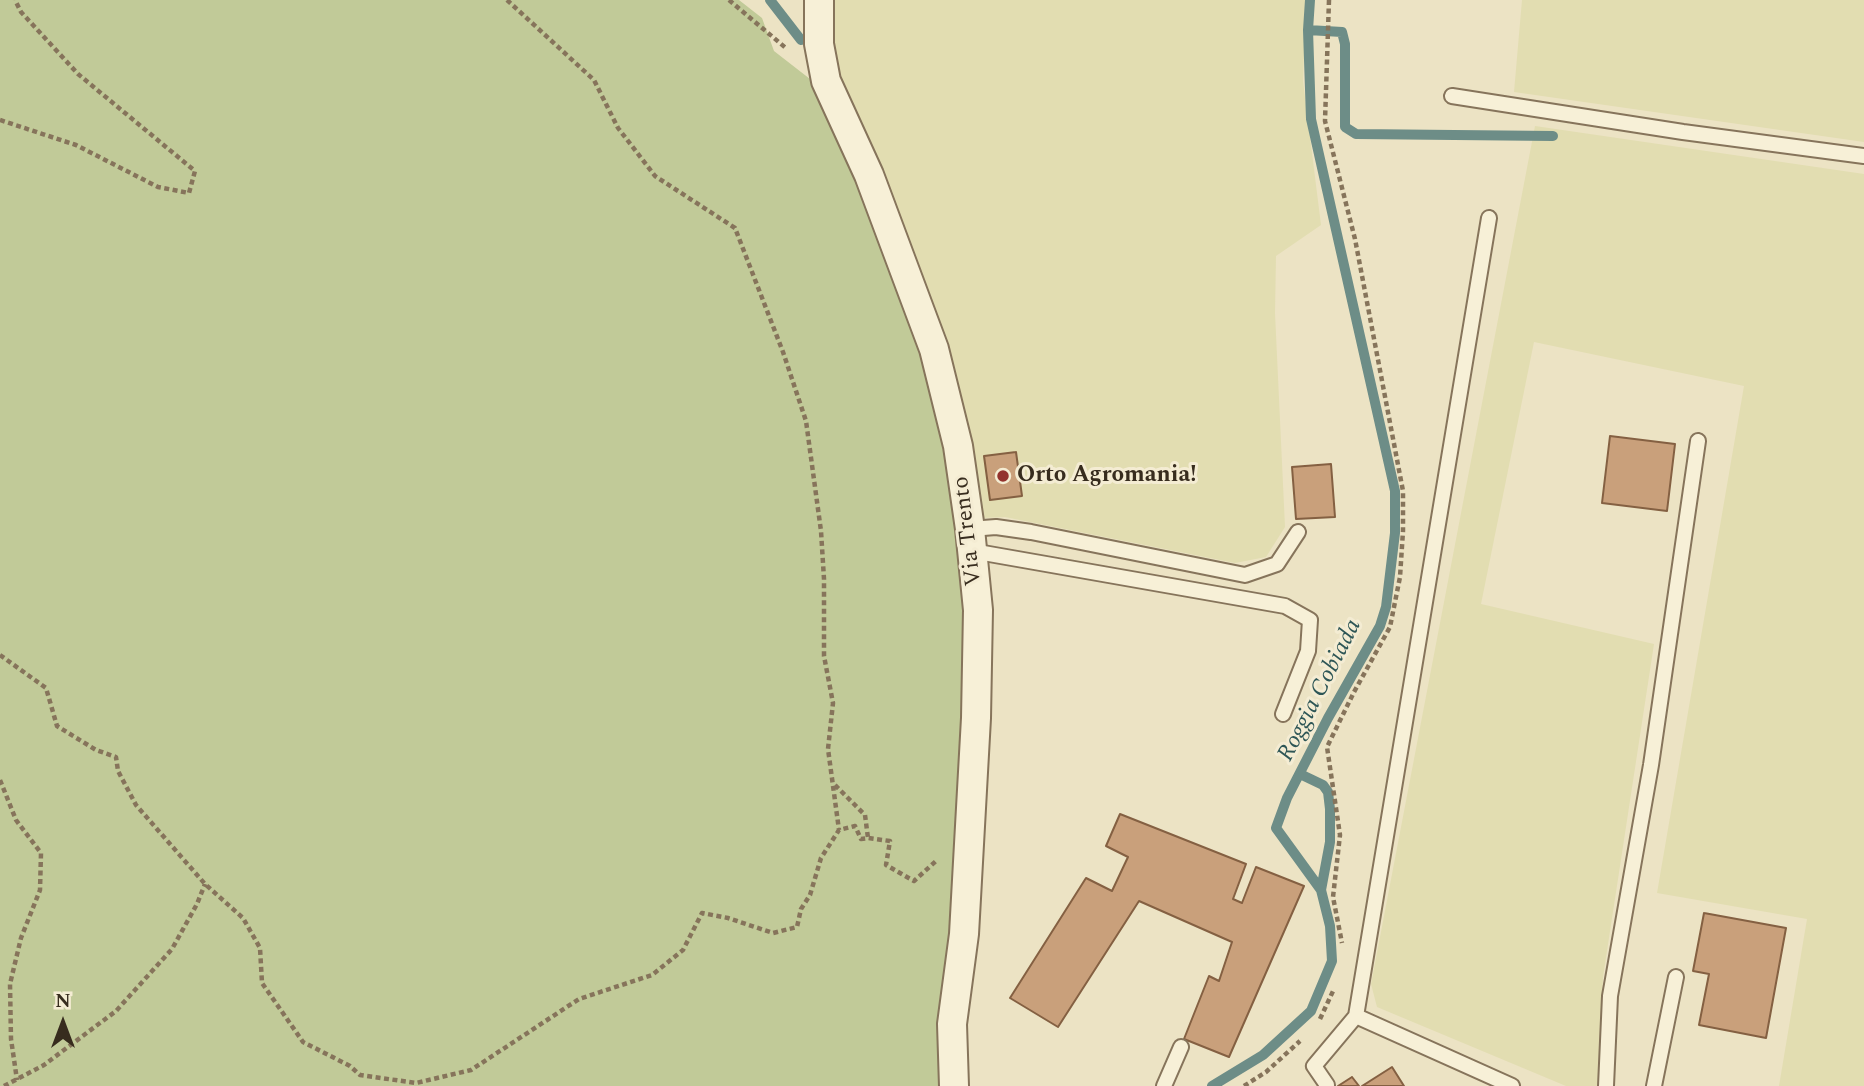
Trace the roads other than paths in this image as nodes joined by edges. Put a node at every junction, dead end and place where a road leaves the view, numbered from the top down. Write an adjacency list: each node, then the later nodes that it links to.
1 (819, 0): 7 (street, Via Trento)
2 (1452, 96): 3 (lane)
3 (1864, 156)
4 (1489, 218): 10 (lane)
5 (1698, 441): 16 (lane)
6 (1297, 532): 7 (lane)
7 (971, 540): 8 (lane); 13 (street, Via Trento)
8 (1283, 714)
9 (1676, 977): 17 (lane)
10 (1356, 1016): 12 (lane); 15 (lane)
11 (1181, 1047): 14 (lane)
12 (1327, 1085)
13 (954, 1086)
14 (1164, 1086)
15 (1512, 1086)
16 (1606, 1086)
17 (1654, 1086)

